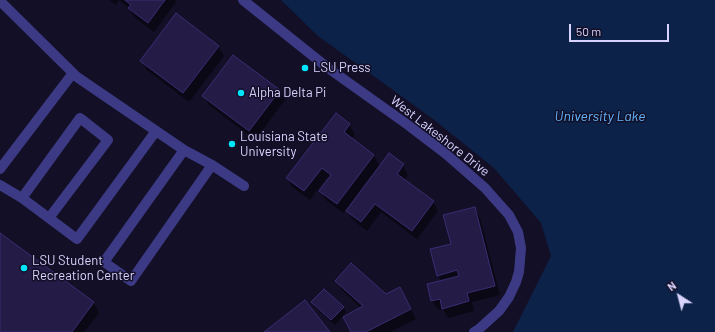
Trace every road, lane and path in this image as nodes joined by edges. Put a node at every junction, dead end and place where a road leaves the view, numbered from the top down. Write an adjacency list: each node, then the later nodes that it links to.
1 (243, 0): 12 (street, West Lakeshore Drive)
2 (0, 1): 3 (street)
3 (73, 72): 4 (street); 7 (street)
4 (156, 131): 5 (street); 11 (street)
5 (184, 150): 6 (street); 6 (street)
6 (212, 165): 9 (street)
7 (0, 169)
8 (0, 185): 10 (street)
9 (244, 186)
10 (22, 198): 11 (street); 11 (street)
11 (49, 218)
12 (474, 332)

